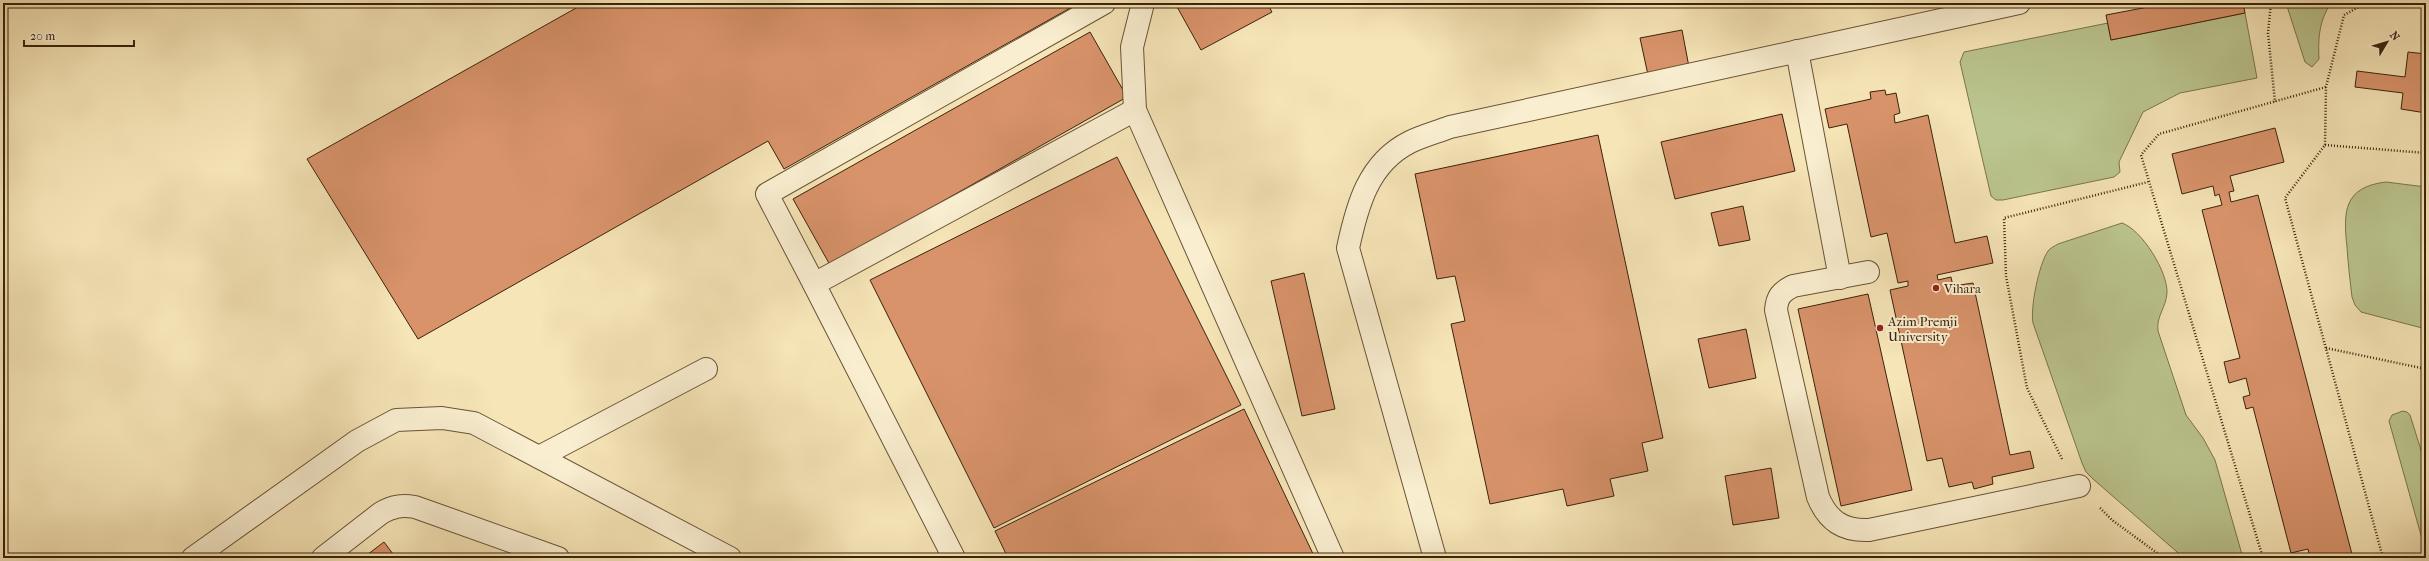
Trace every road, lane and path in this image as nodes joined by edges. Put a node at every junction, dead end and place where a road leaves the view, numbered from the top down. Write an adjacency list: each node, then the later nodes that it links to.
1 (1104, 3): 15 (street)
2 (1143, 3): 9 (street)
3 (2019, 3): 6 (street)
4 (2271, 3): 8 (path)
5 (2366, 3): 7 (path)
6 (1797, 51): 14 (street); 27 (street)
7 (2326, 87): 8 (path); 10 (path)
8 (2275, 102): 12 (path)
9 (1135, 110): 15 (street); 26 (street)
10 (2325, 145): 11 (path); 16 (path)
11 (2426, 153)
12 (2148, 182): 20 (path); 29 (path)
13 (1868, 272): 14 (street)
14 (1840, 278): 20 (street)
15 (814, 284): 25 (street)
16 (2326, 348): 18 (path); 30 (path)
17 (706, 369): 19 (street)
18 (2426, 369)
19 (538, 457): 21 (street); 24 (street)
20 (2079, 486): 28 (path)
21 (193, 558)
22 (323, 558): 23 (street)
23 (558, 558)
24 (730, 558)
25 (954, 558)
26 (1333, 558)
27 (1435, 558)
28 (2164, 558)
29 (2263, 558)
30 (2383, 558)

